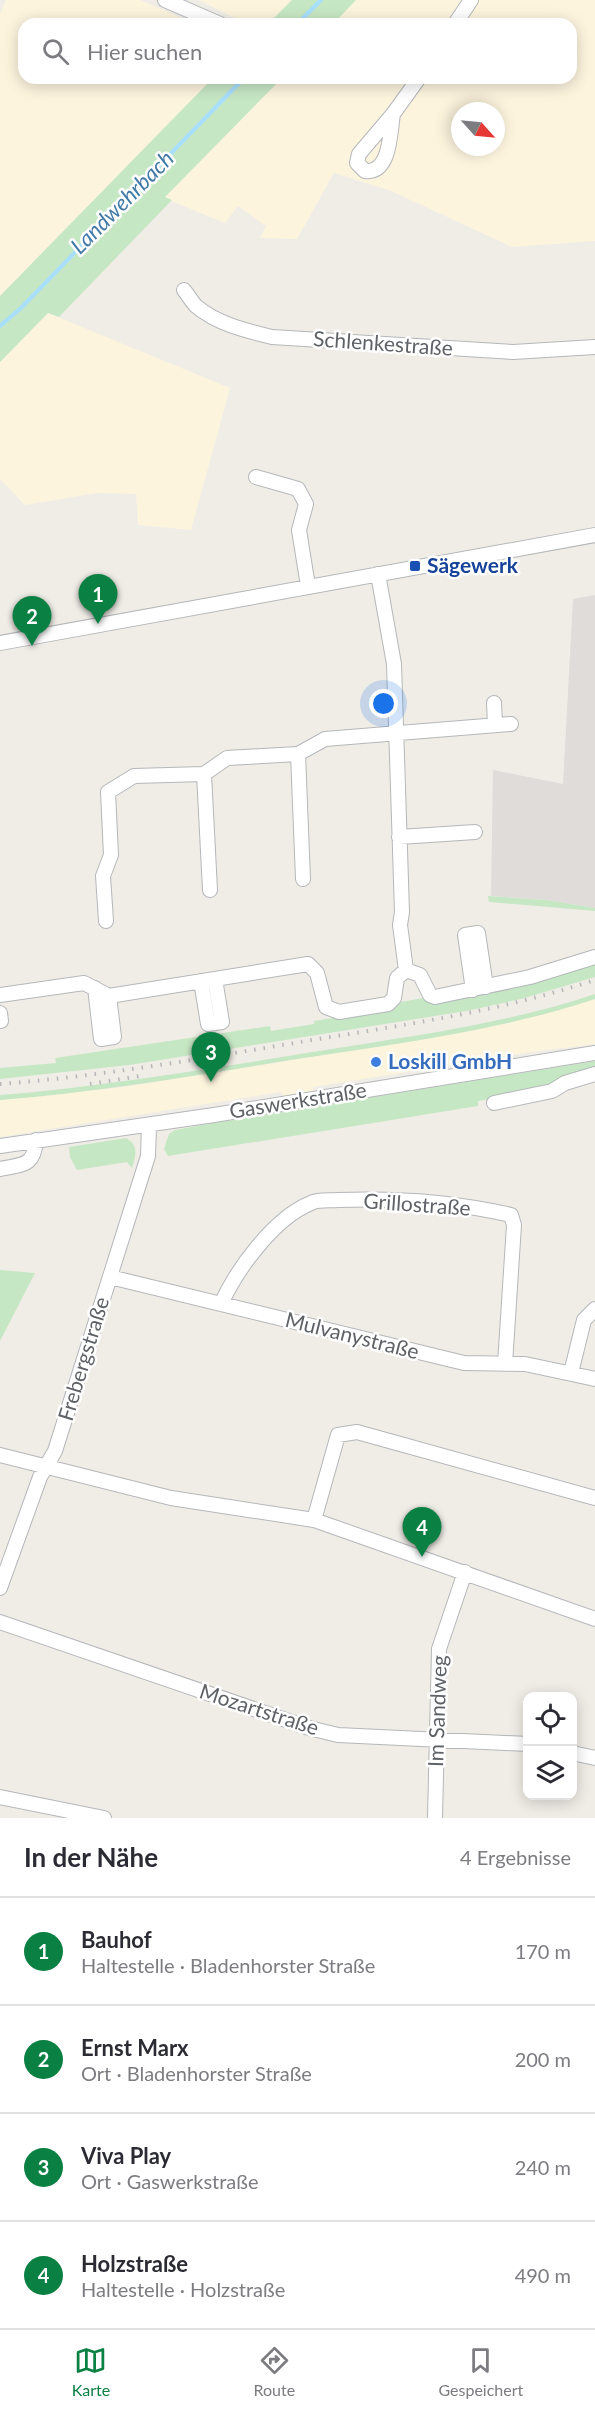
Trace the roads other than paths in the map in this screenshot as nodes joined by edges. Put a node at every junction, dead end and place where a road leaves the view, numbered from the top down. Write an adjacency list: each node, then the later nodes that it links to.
1 (165, 0): 3 (street)
2 (471, 0): 4 (street)
3 (206, 18)
4 (459, 18)
5 (415, 84): 6 (street)
6 (393, 114)
7 (184, 290): 8 (street, Schlenkestraße)
8 (595, 346)
9 (256, 477): 12 (street)
10 (595, 535): 11 (street)
11 (378, 574): 12 (street); 17 (street)
12 (308, 586): 13 (street)
13 (0, 643)
14 (494, 703): 16 (street)
15 (511, 724): 16 (street)
16 (495, 725): 17 (street)
17 (395, 735): 18 (street); 21 (street)
18 (298, 754): 19 (street); 22 (street)
19 (204, 774): 23 (street); 24 (street)
20 (475, 832): 21 (street)
21 (399, 837): 26 (street)
22 (303, 879)
23 (210, 890)
24 (106, 921)
25 (595, 957): 26 (street)
26 (406, 970): 29 (street)
27 (94, 988): 28 (street); 29 (street); 29 (street)
28 (0, 995)
29 (109, 996)
30 (595, 1053): 33 (street, Gaswerkstraße)
31 (595, 1074): 32 (street)
32 (494, 1104)
33 (149, 1125): 34 (street, Gaswerkstraße); 37 (street, Frebergstraße)
34 (36, 1140): 35 (street, Gaswerkstraße); 36 (street)
35 (0, 1146)
36 (0, 1169)
37 (110, 1276): 38 (street, Mulvanystraße); 44 (street, Frebergstraße)
38 (221, 1304): 40 (street, Mulvanystraße); 40 (street, Grillostraße)
39 (595, 1309): 41 (street)
40 (505, 1364): 41 (street, Mulvanystraße)
41 (571, 1373): 42 (street, Mulvanystraße)
42 (595, 1379)
43 (0, 1455): 44 (street)
44 (46, 1467): 46 (street); 48 (street, Frebergstraße)
45 (595, 1498): 46 (street)
46 (314, 1520): 47 (street)
47 (465, 1572): 49 (street); 51 (street, Im Sandweg)
48 (0, 1588)
49 (595, 1618)
50 (0, 1622): 51 (street, Mozartstraße)
51 (436, 1741): 52 (street, Mozartstraße); 57 (street, Im Sandweg)
52 (523, 1744)
53 (577, 1754): 54 (street)
54 (595, 1758)
55 (0, 1797): 56 (street)
56 (104, 1818)
57 (435, 1818)

